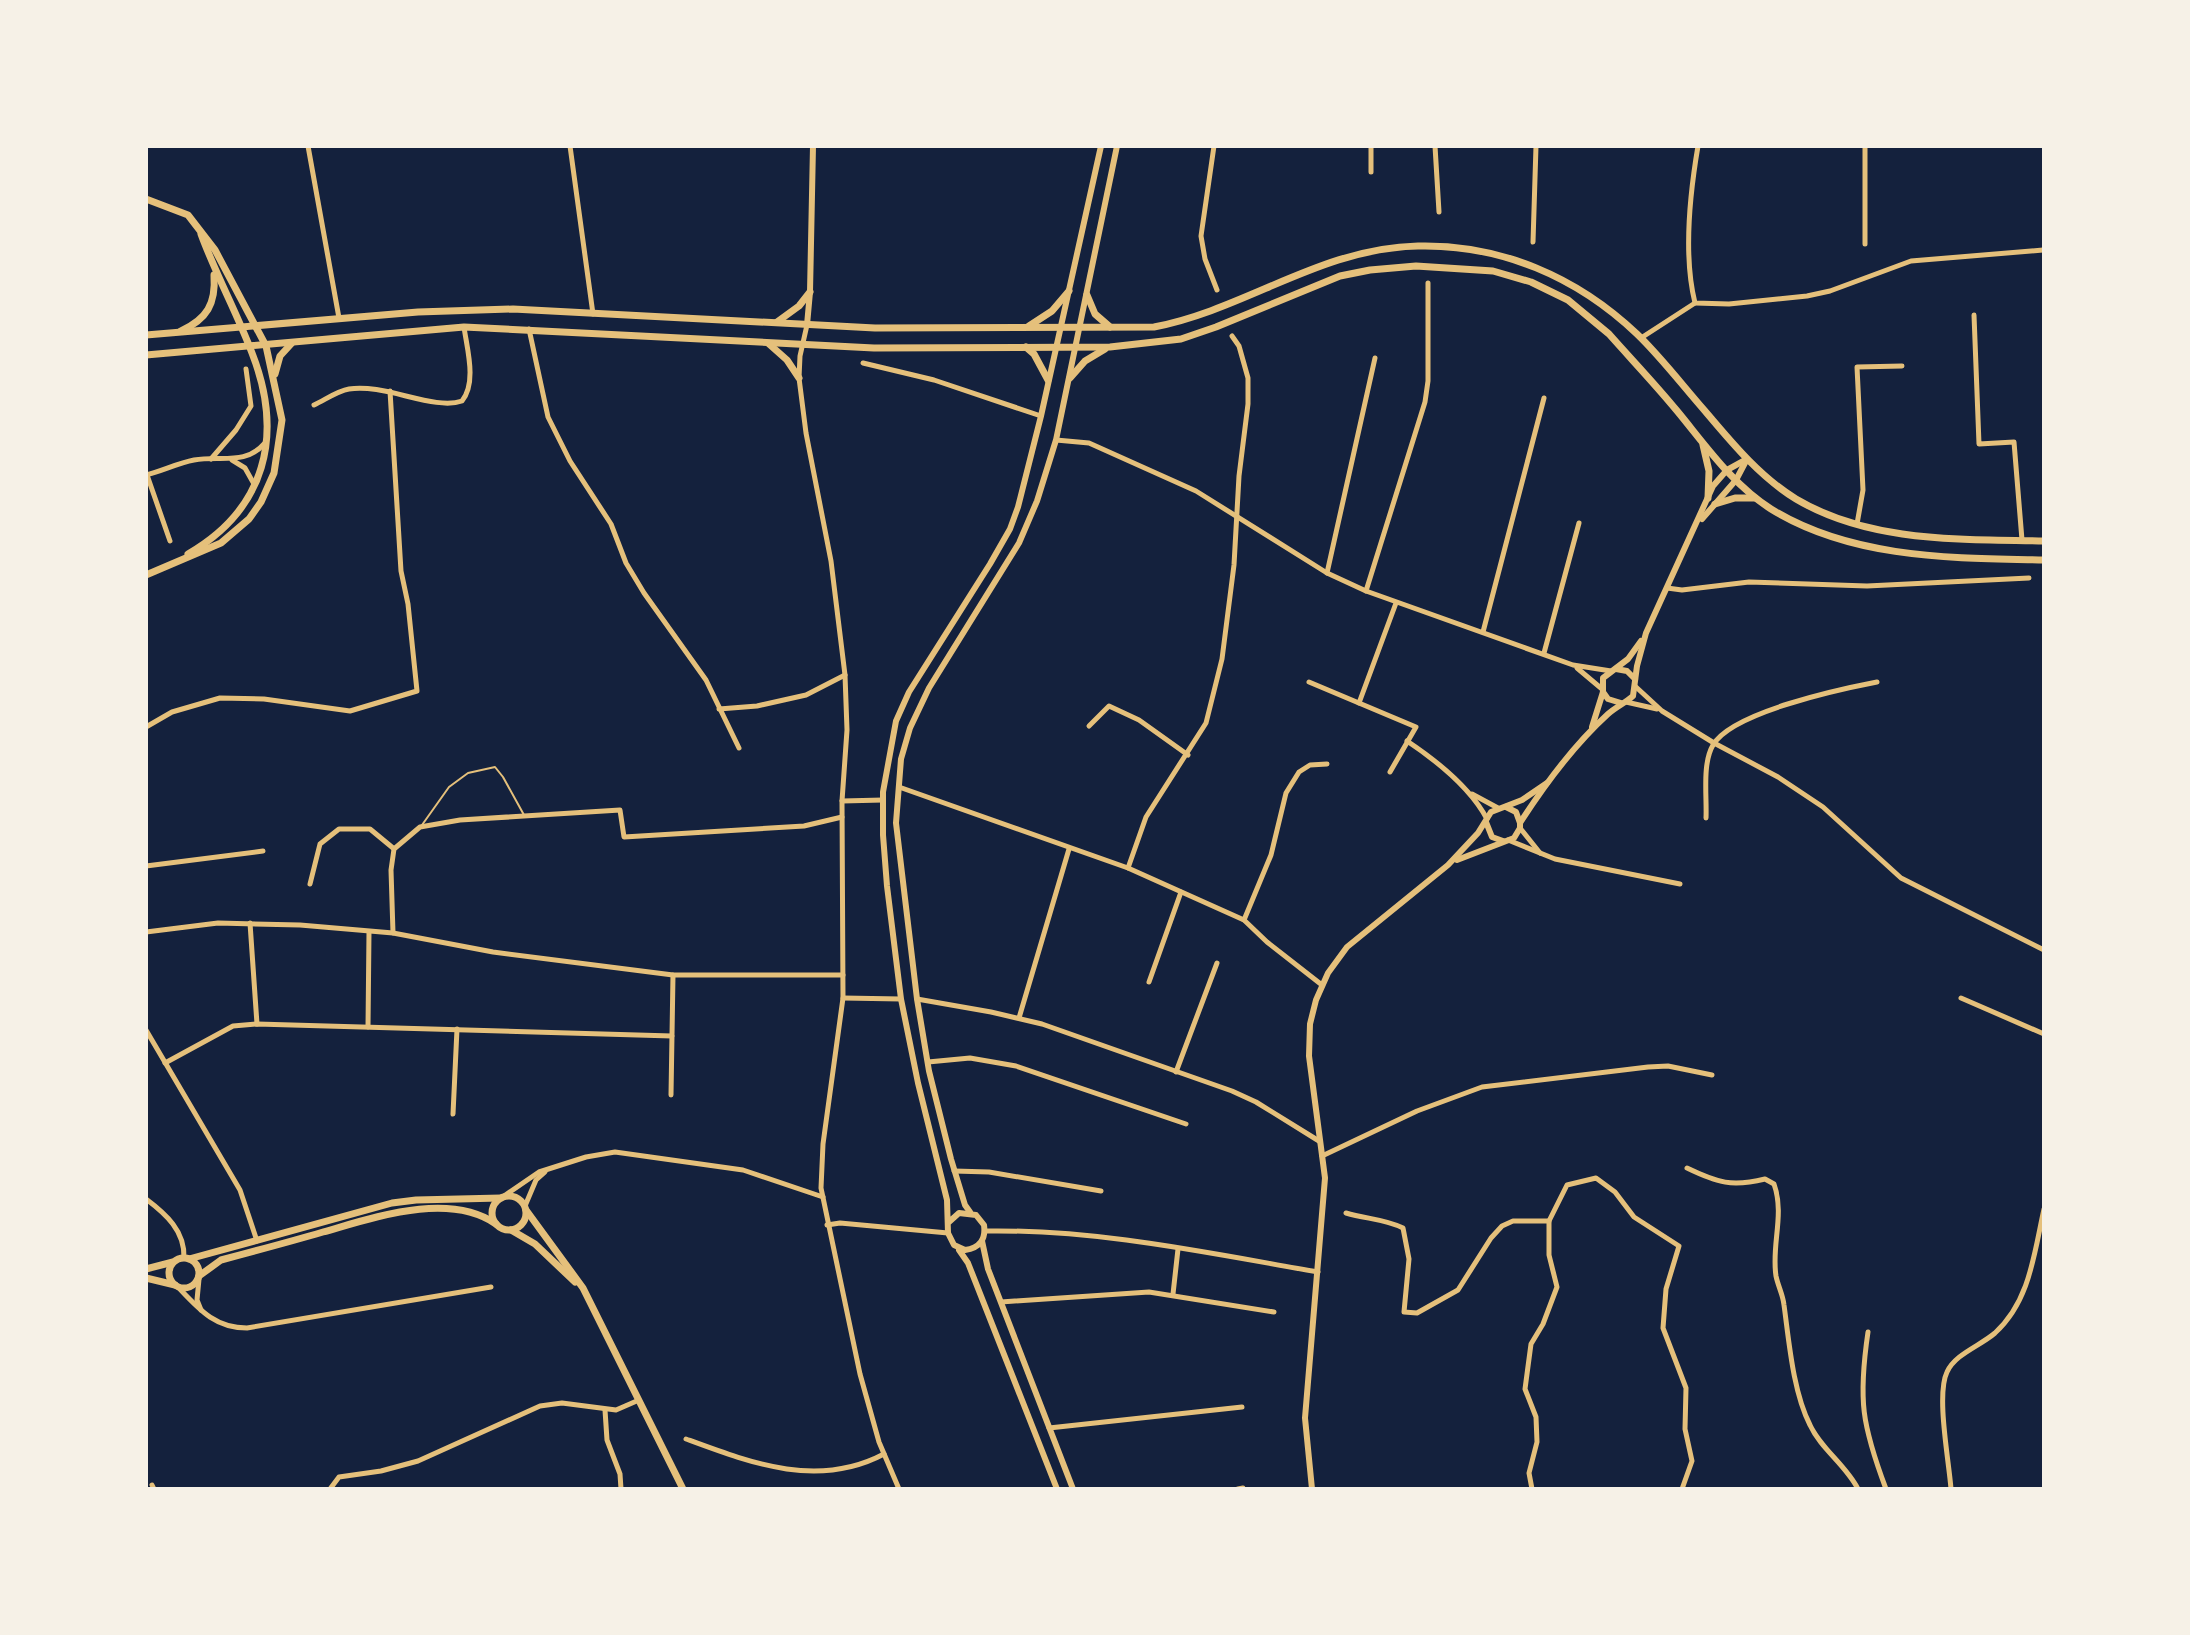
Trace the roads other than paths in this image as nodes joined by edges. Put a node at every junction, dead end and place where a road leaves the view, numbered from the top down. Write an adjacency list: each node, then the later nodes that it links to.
1 (308, 146): 28 (street)
2 (570, 146): 26 (street)
3 (813, 146): 23 (street)
4 (1101, 146): 22 (street)
5 (1117, 146): 24 (street)
6 (1214, 146): 21 (street)
7 (1371, 146): 12 (street)
8 (1435, 146): 14 (street)
9 (1536, 146): 16 (street)
10 (1698, 146): 25 (street)
11 (1865, 146): 17 (street)
12 (1371, 172)
13 (146, 199): 15 (main road)
14 (1439, 212)
15 (198, 225): 19 (main road); 31 (main road)
16 (1533, 242)
17 (1865, 244)
18 (2043, 250): 25 (street)
19 (214, 269): 33 (main road); 39 (main road)
20 (1428, 283): 89 (street)
21 (1217, 290)
22 (1069, 291): 34 (main road); 35 (street)
23 (810, 292): 29 (main road); 30 (street)
24 (1087, 295): 37 (street); 38 (main road)
25 (1695, 303): 42 (street)
26 (593, 314): 28 (main road); 29 (main road)
27 (1974, 315): 80 (street)
28 (339, 319): 31 (main road)
29 (776, 323): 30 (main road)
30 (807, 325): 34 (main road); 45 (street)
31 (258, 327): 33 (main road); 46 (main road)
32 (464, 327): 36 (main road); 44 (main road); 61 (street)
33 (241, 328): 39 (main road); 48 (main road)
34 (1026, 328): 35 (main road)
35 (1059, 328): 37 (main road); 49 (street)
36 (529, 329): 43 (main road); 104 (street)
37 (1080, 329): 38 (main road); 50 (street)
38 (1116, 329): 42 (main road)
39 (175, 334): 40 (main road)
40 (146, 335)
41 (1232, 336): 77 (street)
42 (1641, 338): 70 (main road)
43 (767, 343): 45 (main road); 57 (main road)
44 (291, 344): 46 (main road); 59 (main road)
45 (802, 345): 47 (main road); 57 (street)
46 (266, 346): 48 (main road); 59 (main road)
47 (1025, 346): 49 (main road); 60 (main road)
48 (249, 347): 52 (main road); 65 (main road)
49 (1054, 347): 50 (main road); 60 (street)
50 (1076, 347): 51 (main road); 58 (street)
51 (1110, 347): 58 (main road); 67 (main road)
52 (146, 355)
53 (1375, 358): 85 (street)
54 (863, 363): 64 (street)
55 (1902, 366): 79 (street)
56 (246, 369): 68 (street)
57 (799, 378): 96 (street)
58 (1070, 378): 66 (street)
59 (275, 380): 84 (main road)
60 (1048, 380): 64 (street)
61 (390, 391): 63 (street); 107 (street)
62 (1544, 398): 91 (street)
63 (314, 405)
64 (1041, 416): 118 (street)
65 (268, 437): 69 (street); 74 (main road)
66 (1056, 440): 77 (street); 116 (street)
67 (1702, 443): 71 (main road); 76 (main road)
68 (211, 459): 69 (street); 72 (street)
69 (227, 459): 74 (street)
70 (1747, 459): 71 (street); 73 (street); 79 (main road)
71 (1727, 470): 73 (main road); 76 (street)
72 (147, 475): 81 (street)
73 (1736, 480): 75 (main road); 76 (street)
74 (254, 490): 84 (main road)
75 (1759, 499): 76 (main road); 83 (main road)
76 (1711, 501): 88 (street)
77 (1237, 515): 85 (street); 112 (street)
78 (1579, 523): 93 (street)
79 (1857, 525): 80 (main road)
80 (2022, 540): 82 (main road)
81 (170, 541)
82 (2044, 541)
83 (2044, 560)
84 (168, 566): 86 (main road)
85 (1327, 573): 89 (street)
86 (146, 575)
87 (2029, 578): 88 (street)
88 (1667, 588): 92 (street)
89 (1366, 591): 90 (street)
90 (1396, 603): 91 (street); 103 (street)
91 (1483, 632): 93 (street)
92 (1646, 633): 95 (street); 97 (street)
93 (1544, 654): 94 (street)
94 (1573, 665): 95 (street); 101 (street)
95 (1614, 670): 97 (street); 101 (street)
96 (845, 675): 104 (street); 119 (street)
97 (1635, 679): 100 (street)
98 (1309, 682): 103 (street)
99 (1877, 682): 110 (street)
100 (1636, 687): 102 (street); 105 (street)
101 (1602, 690): 102 (street); 108 (street)
102 (1624, 702): 105 (street); 108 (street)
103 (1359, 703): 109 (street)
104 (719, 709): 111 (street)
105 (1662, 711): 110 (street)
106 (1089, 726): 112 (street)
107 (146, 727)
108 (1588, 734): 115 (street)
109 (1407, 741): 114 (street); 117 (street)
110 (1714, 743): 123 (street); 143 (street)
111 (739, 748)
112 (1188, 755): 134 (street)
113 (1327, 764): 138 (street)
114 (1390, 772)
115 (1547, 783): 120 (street); 125 (street)
116 (898, 787): 129 (street); 152 (street)
117 (1468, 791): 120 (street); 124 (street)
118 (883, 800): 119 (street); 151 (street)
119 (842, 801): 122 (street)
120 (1502, 807): 124 (street); 125 (street)
121 (524, 816): 122 (street); 126 (street); 126 (lane)
122 (842, 817): 146 (street)
123 (1706, 818)
124 (1486, 820): 127 (street); 132 (street)
125 (1520, 826): 127 (street); 131 (street)
126 (420, 827): 128 (street)
127 (1506, 841): 131 (street); 132 (street)
128 (394, 849): 135 (street); 142 (street)
129 (1069, 849): 134 (street); 153 (street)
130 (263, 851): 133 (street)
131 (1544, 856): 136 (street)
132 (1448, 865): 148 (street)
133 (146, 866)
134 (1128, 868): 137 (street)
135 (310, 884)
136 (1680, 884)
137 (1181, 892): 138 (street); 147 (street)
138 (1244, 920): 148 (street)
139 (250, 923): 140 (street); 141 (street); 154 (street)
140 (369, 931): 142 (street); 155 (street)
141 (146, 932)
142 (393, 933): 145 (street)
143 (2044, 950)
144 (1217, 963): 162 (street)
145 (673, 975): 146 (street); 159 (street)
146 (843, 975): 149 (street)
147 (1149, 982)
148 (1322, 985): 167 (street)
149 (843, 998): 151 (street); 174 (street)
150 (1961, 998): 158 (street)
151 (901, 999): 181 (street)
152 (917, 999): 153 (street); 160 (street)
153 (1019, 1018): 162 (street)
154 (257, 1024): 155 (street); 161 (street)
155 (368, 1027): 156 (street)
156 (457, 1029): 159 (street); 165 (street)
157 (146, 1030): 161 (street)
158 (2044, 1034)
159 (672, 1036): 164 (street)
160 (928, 1062): 166 (street); 171 (street)
161 (165, 1063): 187 (street)
162 (1176, 1072): 167 (street)
163 (1712, 1075): 168 (street)
164 (671, 1095)
165 (453, 1114)
166 (1186, 1124)
167 (1319, 1141): 168 (street)
168 (1322, 1156): 193 (street)
169 (556, 1166): 173 (street); 174 (street); 176 (street)
170 (1687, 1168): 219 (street)
171 (954, 1171): 172 (street); 178 (street)
172 (1101, 1191)
173 (502, 1197): 176 (main road); 182 (main road); 187 (main road)
174 (823, 1197): 183 (street)
175 (146, 1199): 191 (street)
176 (526, 1208): 184 (main road); 199 (main road)
177 (2044, 1209): 221 (street)
178 (970, 1212): 181 (street); 185 (street)
179 (1346, 1213): 180 (street)
180 (1549, 1221): 217 (street); 218 (street)
181 (949, 1222): 186 (street)
182 (496, 1224): 184 (main road); 195 (main road)
183 (827, 1225): 186 (street); 209 (street)
184 (509, 1230): 199 (main road)
185 (985, 1231): 188 (street); 190 (street)
186 (948, 1233): 189 (street)
187 (257, 1241): 191 (main road)
188 (982, 1241): 189 (street); 200 (street)
189 (954, 1245): 214 (street)
190 (1178, 1249): 193 (street); 198 (street)
191 (183, 1259): 192 (main road); 195 (main road); 196 (main road)
192 (146, 1269)
193 (1318, 1272): 216 (street)
194 (146, 1278): 196 (main road)
195 (199, 1278): 196 (main road); 202 (street)
196 (176, 1286): 202 (street)
197 (491, 1287): 202 (street)
198 (1173, 1294): 200 (street); 201 (street)
199 (589, 1298): 204 (main road)
200 (1000, 1302): 207 (street)
201 (1274, 1312)
202 (207, 1316)
203 (1868, 1332): 220 (street)
204 (639, 1400): 206 (street); 212 (main road)
205 (1242, 1407): 207 (street)
206 (605, 1410): 210 (street); 211 (street)
207 (1049, 1428): 215 (street)
208 (686, 1439): 209 (street)
209 (884, 1454): 213 (street)
210 (330, 1489)
211 (621, 1489)
212 (683, 1489)
213 (899, 1489)
214 (1057, 1489)
215 (1073, 1489)
216 (1312, 1489)
217 (1532, 1489)
218 (1682, 1489)
219 (1858, 1489)
220 (1886, 1489)
221 (1951, 1489)

